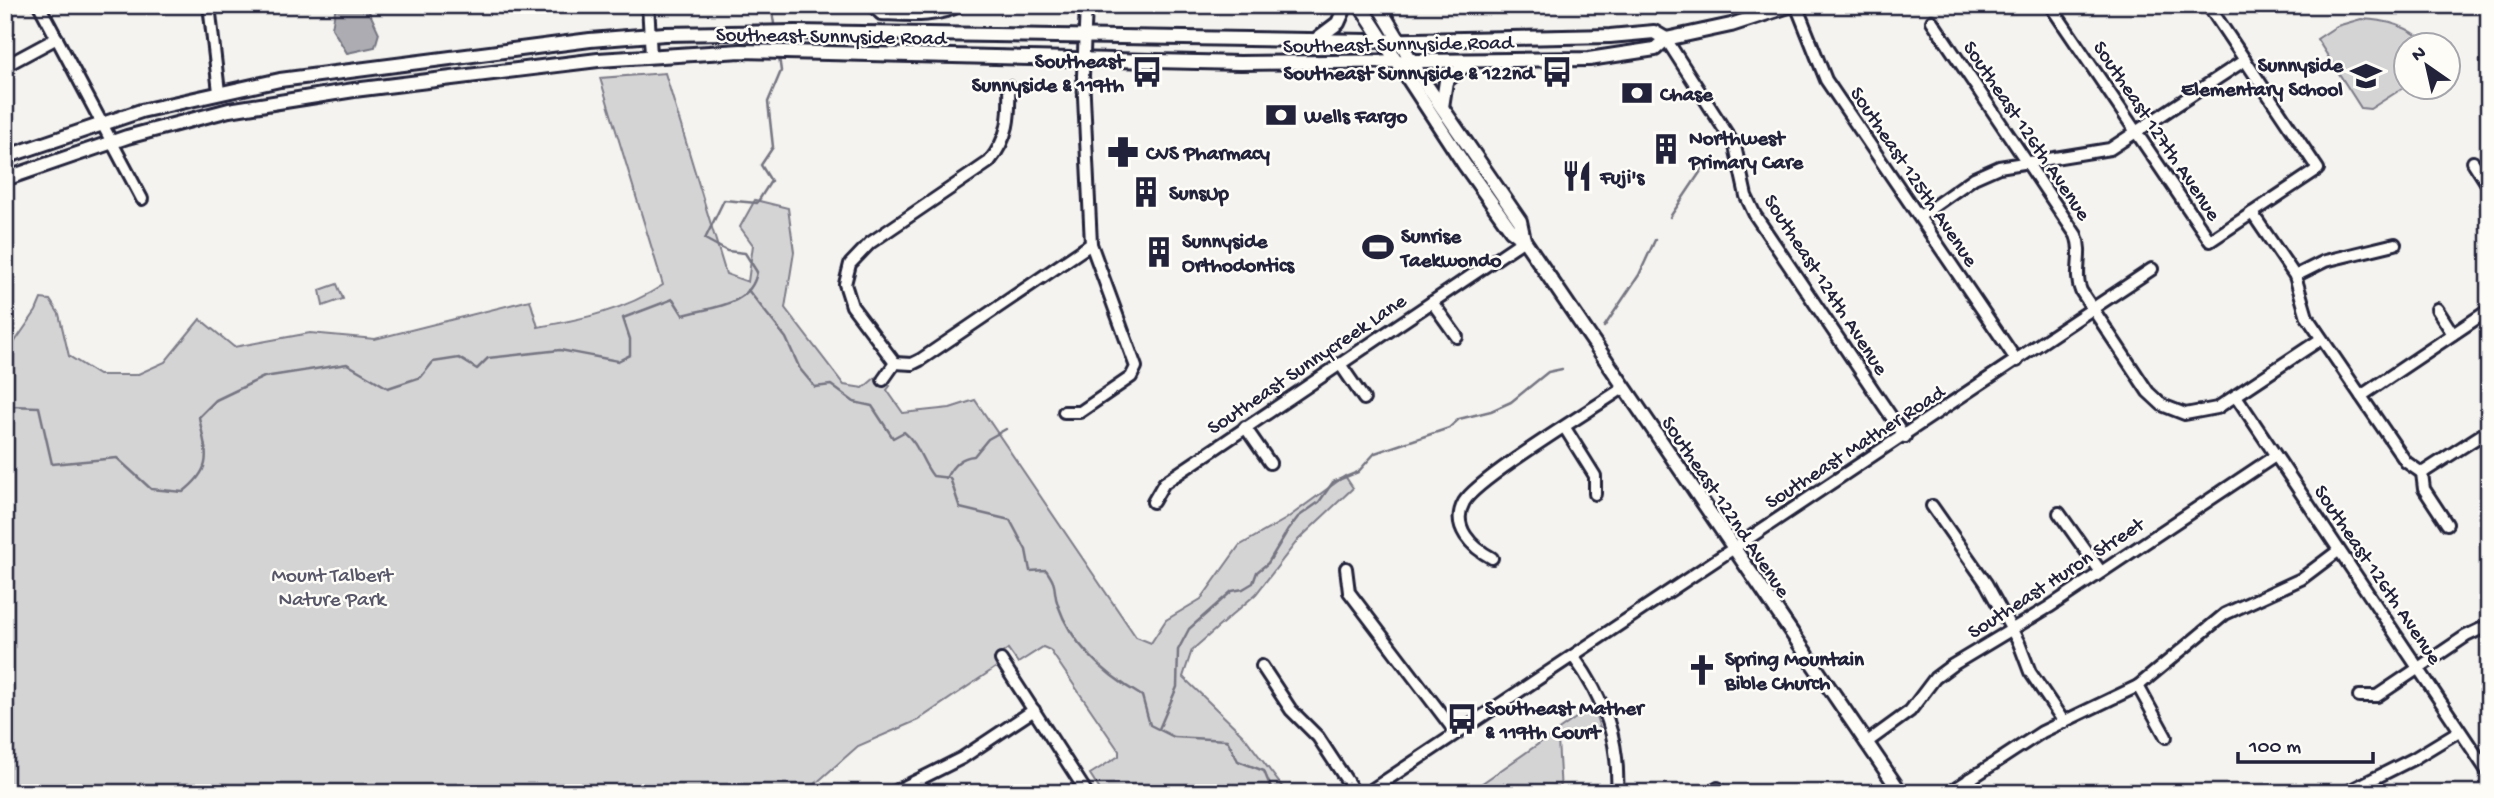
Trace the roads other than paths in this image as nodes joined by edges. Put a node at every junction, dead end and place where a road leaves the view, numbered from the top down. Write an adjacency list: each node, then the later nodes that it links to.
1 (39, 5): 16 (street)
2 (209, 5): 31 (street)
3 (648, 5): 14 (street)
4 (872, 5): 5 (street)
5 (961, 5)
6 (1086, 5): 17 (street)
7 (1346, 5): 18 (main road)
8 (1360, 5): 20 (main road, Southeast 122nd Avenue)
9 (1378, 5): 21 (main road, Southeast 122nd Avenue)
10 (1794, 5): 19 (main road, Southeast Sunnyside Road); 45 (street, Southeast 125th Avenue)
11 (2050, 5): 34 (street, Southeast 127th Avenue)
12 (2208, 5): 25 (street)
13 (1932, 21): 37 (street, Southeast 126th Avenue)
14 (650, 35): 17 (main road, Southeast Sunnyside Road); 22 (street); 31 (main road, Southeast Sunnyside Road)
15 (1611, 36): 19 (main road, Southeast Sunnyside Road); 21 (main road, Southeast Sunnyside Road); 24 (main road)
16 (57, 38): 29 (street); 33 (street)
17 (1085, 38): 18 (main road, Southeast Sunnyside Road); 23 (street)
18 (1318, 38): 20 (main road, Southeast Sunnyside Road)
19 (1666, 39): 24 (main road, Southeast Sunnyside Road); 70 (street, Southeast 124th Avenue)
20 (1383, 40): 21 (main road, Southeast Sunnyside Road); 26 (main road, Southeast 122nd Avenue)
21 (1400, 40): 27 (main road, Southeast 122nd Avenue)
22 (651, 55): 23 (main road, Southeast Sunnyside Road); 35 (main road, Southeast Sunnyside Road)
23 (1084, 59): 26 (main road, Southeast Sunnyside Road); 47 (street)
24 (1589, 59): 28 (main road, Southeast Sunnyside Road)
25 (2245, 60): 34 (street); 44 (street)
26 (1397, 63): 27 (main road, Southeast Sunnyside Road); 39 (main road, Southeast 122nd Avenue)
27 (1413, 63): 28 (main road, Southeast Sunnyside Road); 32 (main road, Southeast 122nd Avenue)
28 (1468, 63): 32 (main road)
29 (5, 66)
30 (1009, 87): 59 (street)
31 (219, 92): 33 (main road, Southeast Sunnyside Road)
32 (1442, 108): 42 (main road, Southeast 122nd Avenue)
33 (102, 123): 35 (street); 36 (main road, Southeast Sunnyside Road)
34 (2137, 132): 37 (street); 44 (street, Southeast 127th Avenue)
35 (111, 141): 40 (main road, Southeast Sunnyside Road); 43 (street)
36 (5, 157)
37 (2028, 162): 45 (street); 52 (street, Southeast 126th Avenue)
38 (2473, 162): 41 (street)
39 (1464, 164): 42 (main road); 46 (main road, Southeast 122nd Avenue)
40 (5, 179)
41 (2489, 187)
42 (1497, 190): 46 (main road, Southeast 122nd Avenue)
43 (142, 199)
44 (2252, 213): 50 (street, Southeast 127th Avenue)
45 (1920, 216): 58 (street, Southeast 125th Avenue)
46 (1524, 240): 51 (street, Southeast Sunnycreek Lane); 62 (main road, Southeast 122nd Avenue)
47 (1091, 244): 59 (street); 66 (street)
48 (2395, 244): 50 (street)
49 (2152, 269): 52 (street, Southeast Mather Road)
50 (2295, 276): 57 (street, Southeast 127th Avenue)
51 (1432, 302): 56 (street); 60 (street, Southeast Sunnycreek Lane)
52 (2091, 309): 58 (street, Southeast Mather Road); 63 (street, Southeast 126th Avenue)
53 (2437, 309): 55 (street)
54 (2489, 310): 55 (street)
55 (2453, 334): 64 (street)
56 (1457, 337)
57 (2321, 339): 63 (street); 64 (street, Southeast 127th Avenue)
58 (2017, 361): 70 (street, Southeast Mather Road)
59 (895, 363): 61 (street)
60 (1340, 364): 65 (street); 67 (street, Southeast Sunnycreek Lane)
61 (883, 380)
62 (1623, 388): 68 (street); 79 (main road, Southeast 122nd Avenue)
63 (2236, 396): 71 (street, Southeast 126th Avenue)
64 (2361, 396): 73 (street, Southeast 127th Avenue)
65 (1364, 399)
66 (1064, 412)
67 (1245, 427): 72 (street); 75 (street, Southeast Sunnycreek Lane)
68 (1565, 428): 74 (street); 81 (street)
69 (2489, 430): 73 (street)
70 (1905, 437): 79 (street, Southeast Mather Road)
71 (2275, 456): 80 (street, Southeast 126th Avenue); 83 (street, Southeast Huron Street)
72 (1270, 463)
73 (2422, 473): 78 (street)
74 (1595, 494)
75 (1153, 502)
76 (1932, 506): 85 (street)
77 (2059, 513): 83 (street)
78 (2447, 524)
79 (1732, 549): 86 (street, Southeast Mather Road); 97 (main road, Southeast 122nd Avenue)
80 (2338, 551): 89 (street, Southeast 126th Avenue); 90 (street)
81 (1492, 558)
82 (1346, 568): 95 (street)
83 (2101, 572): 85 (street, Southeast Huron Street)
84 (2489, 625): 89 (street)
85 (2011, 629): 93 (street); 97 (street, Southeast Huron Street)
86 (1573, 656): 95 (street, Southeast Mather Road); 104 (street)
87 (1001, 660): 92 (street)
88 (1262, 666): 102 (street)
89 (2420, 667): 91 (street); 94 (street, Southeast 126th Avenue)
90 (2138, 686): 93 (street); 96 (street)
91 (2359, 696)
92 (1034, 710): 100 (street); 101 (street)
93 (2064, 722): 99 (street)
94 (2459, 731): 98 (street, Southeast 126th Avenue); 108 (street)
95 (1456, 733): 103 (street, Southeast Mather Road)
96 (2166, 737)
97 (1866, 743): 105 (main road, Southeast 122nd Avenue)
98 (2489, 774)
99 (1969, 779): 106 (street); 107 (street)
100 (892, 793)
101 (1087, 793)
102 (1355, 793)
103 (1367, 793)
104 (1617, 793)
105 (1900, 793)
106 (1949, 793)
107 (1979, 793)
108 (2345, 793)

